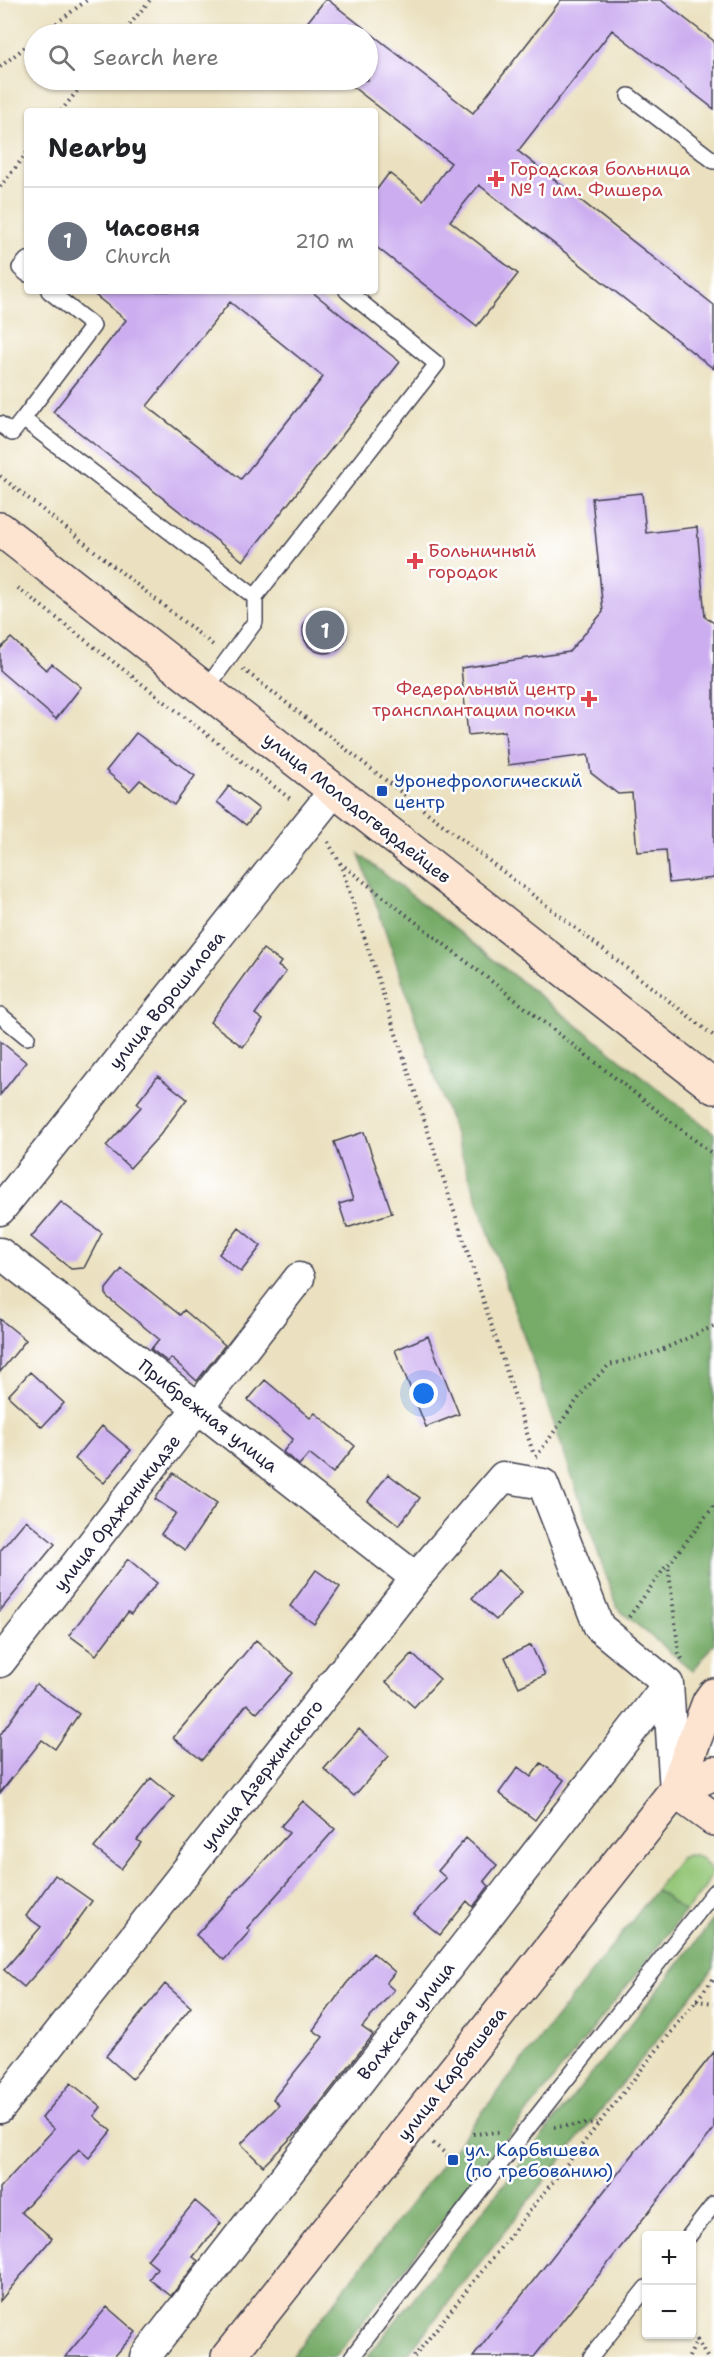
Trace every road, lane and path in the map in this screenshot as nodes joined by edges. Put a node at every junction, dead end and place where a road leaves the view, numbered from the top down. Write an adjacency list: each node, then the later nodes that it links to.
1 (87, 0): 3 (path)
2 (150, 0): 4 (path)
3 (55, 24)
4 (130, 24)
5 (24, 48): 6 (path)
6 (0, 67)
7 (78, 90): 9 (path)
8 (629, 96): 11 (lane)
9 (63, 108)
10 (24, 157): 12 (path)
11 (714, 161)
12 (0, 187)
13 (53, 294): 15 (lane)
14 (351, 294): 20 (lane)
15 (23, 419): 16 (lane); 20 (lane)
16 (0, 424)
17 (0, 476): 21 (path)
18 (0, 529): 22 (street, улица Молодогвардейцев)
19 (18, 588): 24 (path)
20 (255, 597): 21 (lane)
21 (228, 657): 22 (lane); 27 (path)
22 (205, 690): 23 (street, улица Молодогвардейцев)
23 (334, 791): 24 (street, улица Ворошилова); 29 (street, улица Молодогвардейцев)
24 (314, 817): 25 (path); 31 (street, улица Ворошилова)
25 (340, 863): 30 (path); 36 (path)
26 (0, 1015): 28 (lane)
27 (714, 1036)
28 (27, 1037)
29 (714, 1087)
30 (714, 1155)
31 (0, 1210)
32 (0, 1253): 35 (street, Прибрежная улица)
33 (300, 1278): 35 (street, улица Орджоникидзе)
34 (714, 1326): 36 (path)
35 (199, 1408): 39 (street, Прибрежная улица); 41 (street, улица Орджоникидзе)
36 (539, 1472): 39 (street, улица Дзержинского); 40 (street)
37 (714, 1506): 38 (path)
38 (668, 1564): 40 (path); 42 (path)
39 (416, 1578): 51 (street, улица Дзержинского)
40 (613, 1639): 42 (street)
41 (0, 1662)
42 (676, 1673): 45 (street); 57 (street, Волжская улица)
43 (714, 1695): 45 (street, улица Карбышева)
44 (714, 1773): 45 (street, улица Карбышева)
45 (675, 1791): 46 (street); 58 (street, улица Карбышева)
46 (714, 1819)
47 (714, 1892): 59 (lane)
48 (714, 1978): 49 (path)
49 (695, 2001): 50 (path); 60 (path)
50 (714, 2003)
51 (0, 2108)
52 (714, 2204): 53 (lane)
53 (709, 2221): 54 (lane)
54 (695, 2231)
55 (642, 2293): 61 (lane)
56 (697, 2340): 62 (path); 63 (path)
57 (145, 2357)
58 (228, 2357)
59 (352, 2357)
60 (414, 2357)
61 (591, 2357)
62 (689, 2357)
63 (707, 2357)

